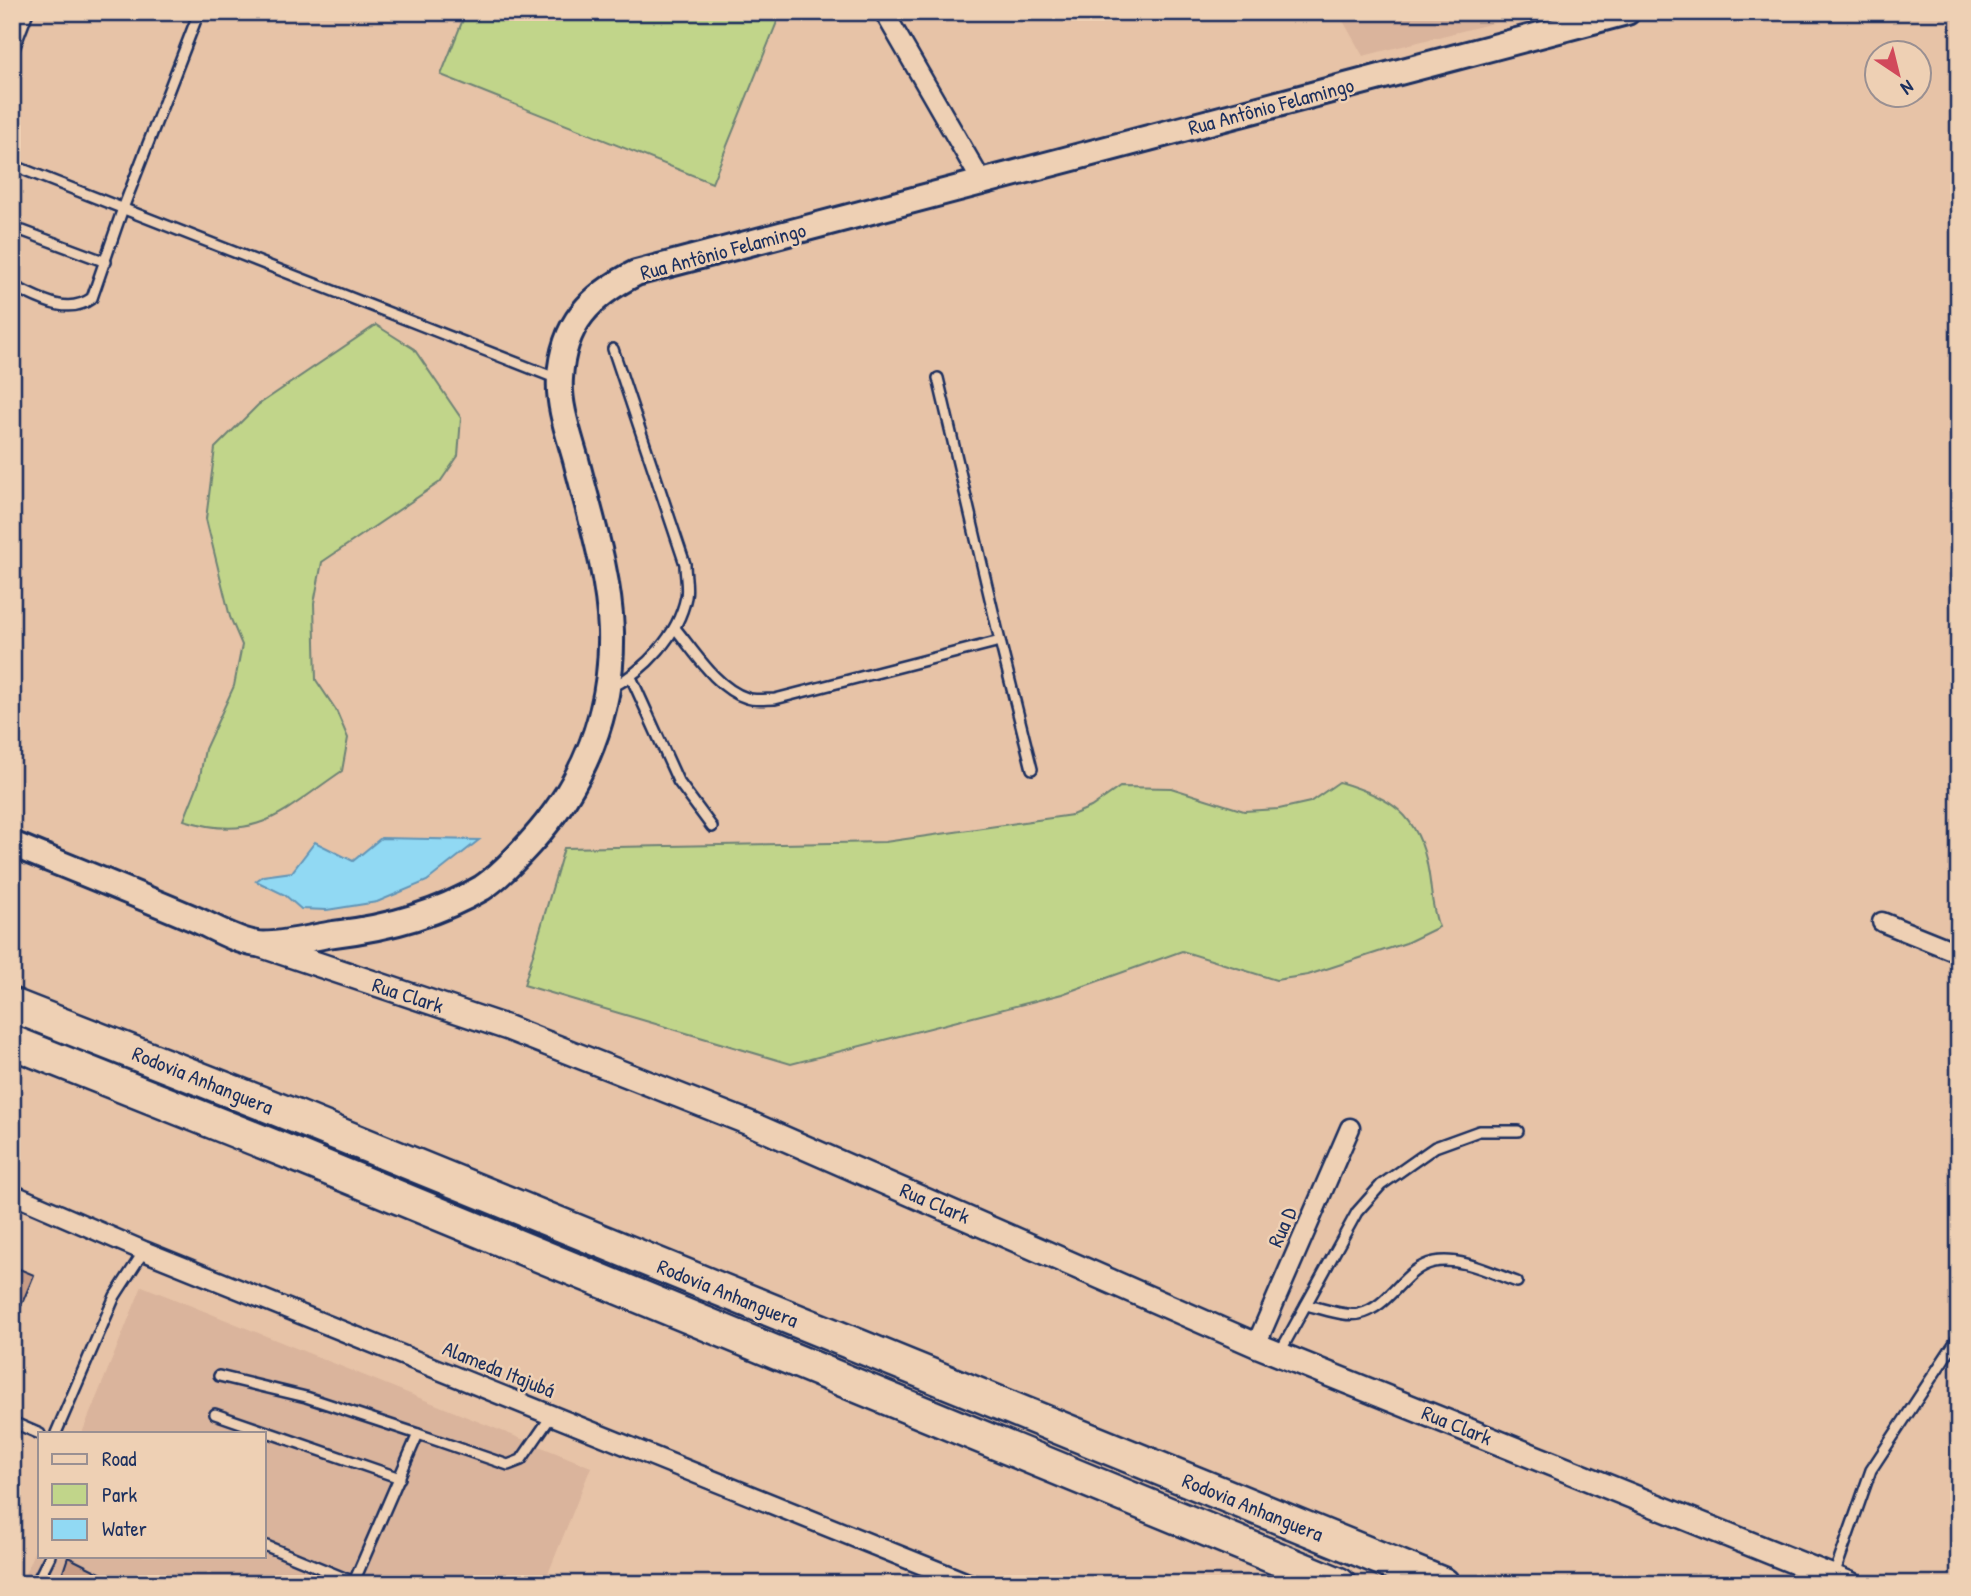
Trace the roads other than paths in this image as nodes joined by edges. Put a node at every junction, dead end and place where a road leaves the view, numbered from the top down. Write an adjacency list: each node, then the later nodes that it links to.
1 (28, 12): 5 (lane)
2 (199, 12): 8 (lane)
3 (884, 12): 7 (street)
4 (1627, 12): 7 (main road, Rua Antônio Felamingo)
5 (12, 54)
6 (12, 165): 8 (lane)
7 (982, 182): 14 (main road, Rua Antônio Felamingo)
8 (122, 211): 10 (lane); 14 (lane)
9 (23, 231): 10 (lane)
10 (106, 262): 11 (lane)
11 (12, 286)
12 (613, 349): 15 (lane)
13 (938, 379): 16 (lane)
14 (560, 380): 18 (main road, Rua Antônio Felamingo)
15 (675, 628): 16 (lane); 17 (lane)
16 (1000, 641): 19 (lane)
17 (631, 677): 18 (lane); 20 (lane)
18 (606, 690): 23 (main road, Rua Antônio Felamingo)
19 (1032, 769)
20 (712, 828)
21 (12, 844): 23 (main road, Rua Clark)
22 (1882, 922): 24 (street)
23 (257, 944): 36 (street, Rua Clark)
24 (1959, 953)
25 (12, 992): 27 (main road)
26 (12, 1005): 27 (highway, Rodovia Anhanguera)
27 (63, 1025): 54 (highway, Rodovia Anhanguera)
28 (12, 1042): 53 (highway, Rodovia Anhanguera)
29 (1350, 1128): 36 (street, Rua D)
30 (1518, 1131): 34 (lane)
31 (12, 1194): 32 (street, Alameda Itajubá)
32 (144, 1251): 40 (street, Alameda Itajubá); 42 (lane)
33 (1517, 1282): 34 (lane)
34 (1306, 1305): 37 (lane)
35 (1959, 1336): 49 (lane)
36 (1256, 1345): 37 (street, Rua Clark)
37 (1279, 1354): 49 (street, Rua Clark)
38 (219, 1376): 44 (lane)
39 (215, 1414): 45 (lane)
40 (552, 1415): 44 (lane); 48 (street, Alameda Itajubá)
41 (12, 1422): 43 (lane)
42 (56, 1432)
43 (38, 1433)
44 (418, 1434): 45 (lane)
45 (400, 1478): 50 (lane)
46 (266, 1546): 50 (lane)
47 (49, 1558): 51 (lane)
48 (930, 1576): 52 (street, Alameda Itajubá)
49 (1841, 1580)
50 (354, 1583)
51 (36, 1584)
52 (970, 1584)
53 (1339, 1584)
54 (1443, 1584)

